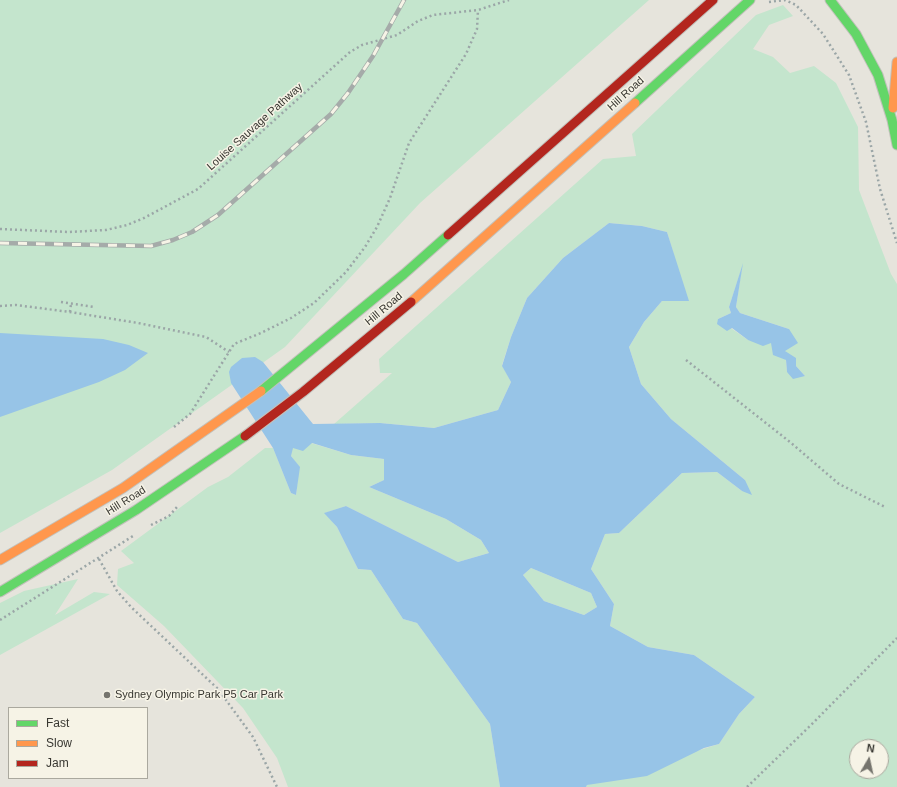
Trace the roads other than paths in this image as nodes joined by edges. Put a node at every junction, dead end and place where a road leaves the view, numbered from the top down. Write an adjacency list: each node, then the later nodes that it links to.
1 (713, 0): 7 (street, Hill Road)
2 (750, 0): 8 (street, Hill Road)
3 (830, 0): 5 (street)
4 (897, 62): 5 (street)
5 (892, 120): 6 (street)
6 (897, 145)
7 (0, 560)
8 (0, 592)

